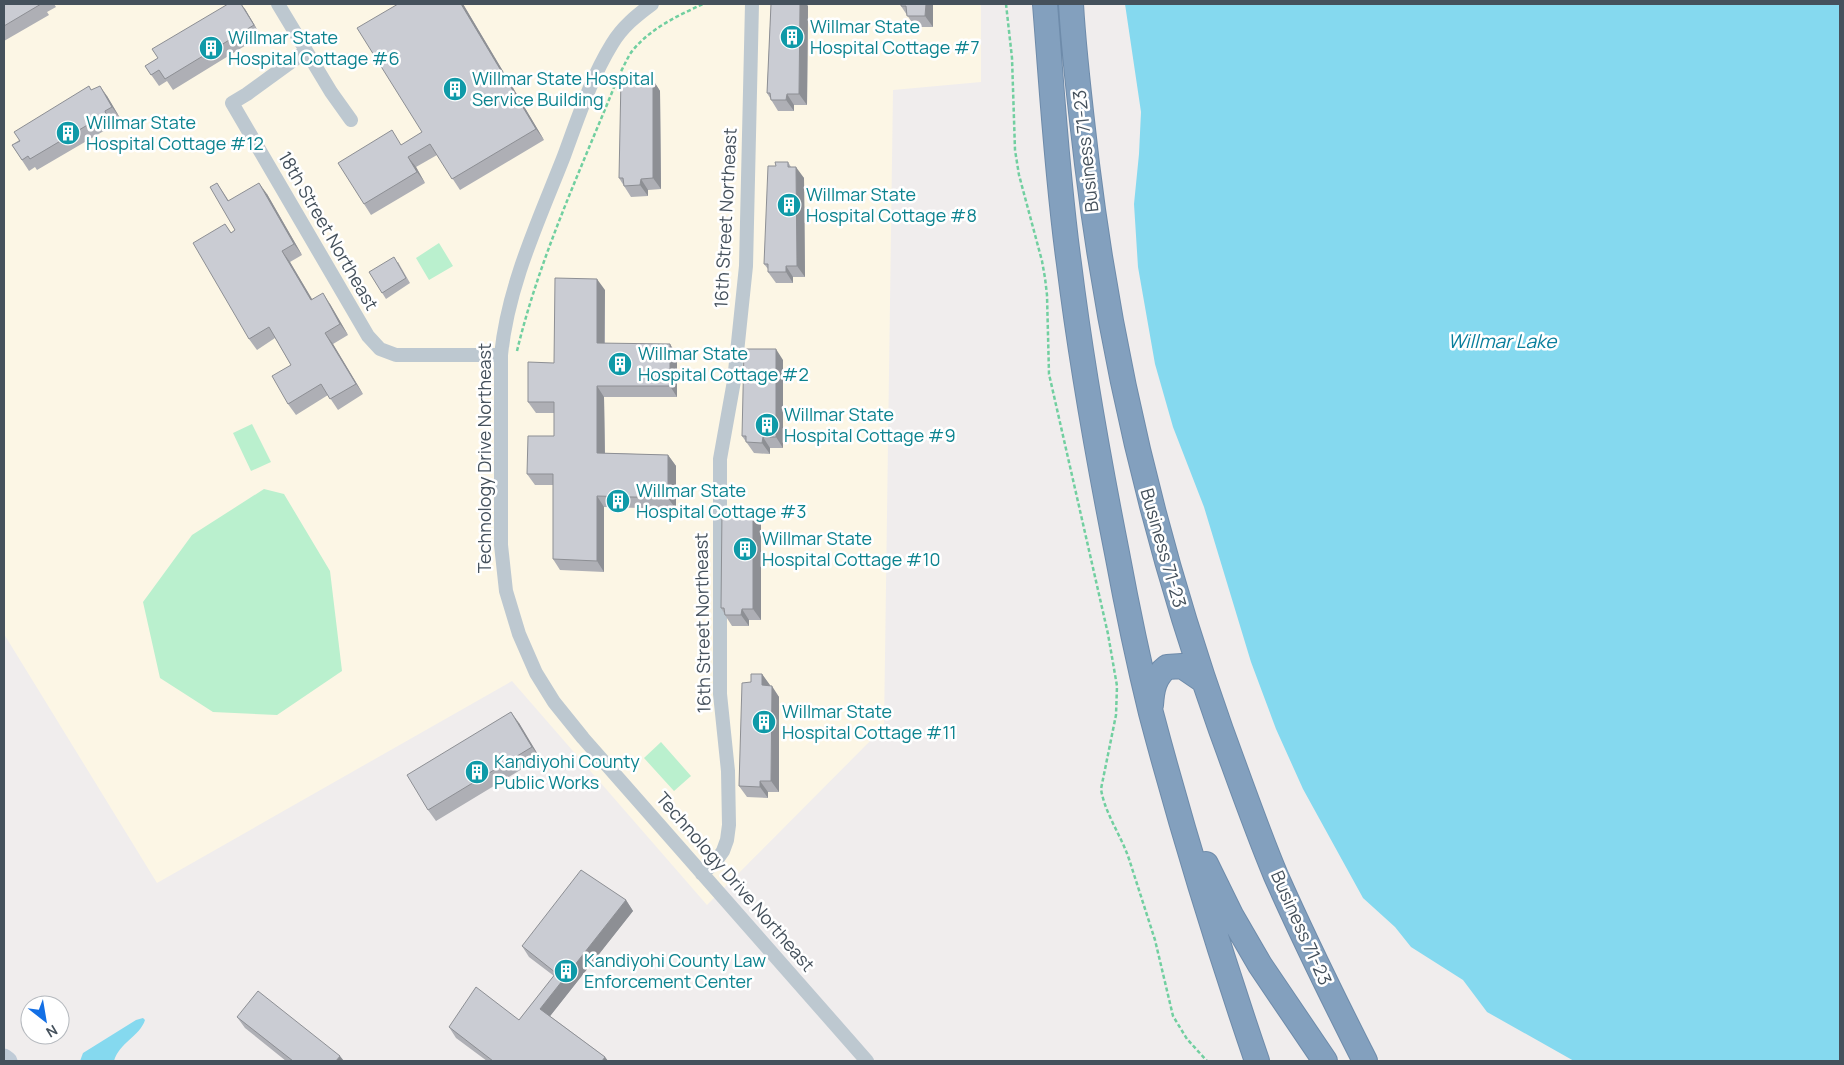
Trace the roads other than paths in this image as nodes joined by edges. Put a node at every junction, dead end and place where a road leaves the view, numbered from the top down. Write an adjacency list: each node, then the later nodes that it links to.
1 (278, 4): 6 (street)
2 (652, 4): 8 (street, Technology Drive Northeast)
3 (752, 4): 12 (street, 16th Street Northeast)
4 (1045, 4): 10 (highway, Business 71-23)
5 (1071, 4): 9 (highway, Business 71-23)
6 (306, 51): 7 (street); 8 (street, 18th Street Northeast)
7 (351, 120)
8 (501, 355): 12 (street, Technology Drive Northeast)
9 (1204, 681): 10 (highway); 18 (highway, Business 71-23)
10 (1151, 712): 11 (highway, Business 71-23)
11 (1165, 760): 16 (highway, Business 71-23); 17 (highway)
12 (702, 874): 15 (street, Technology Drive Northeast)
13 (4, 1058): 14 (street)
14 (8, 1061)
15 (867, 1061)
16 (1257, 1061)
17 (1325, 1061)
18 (1366, 1061)

